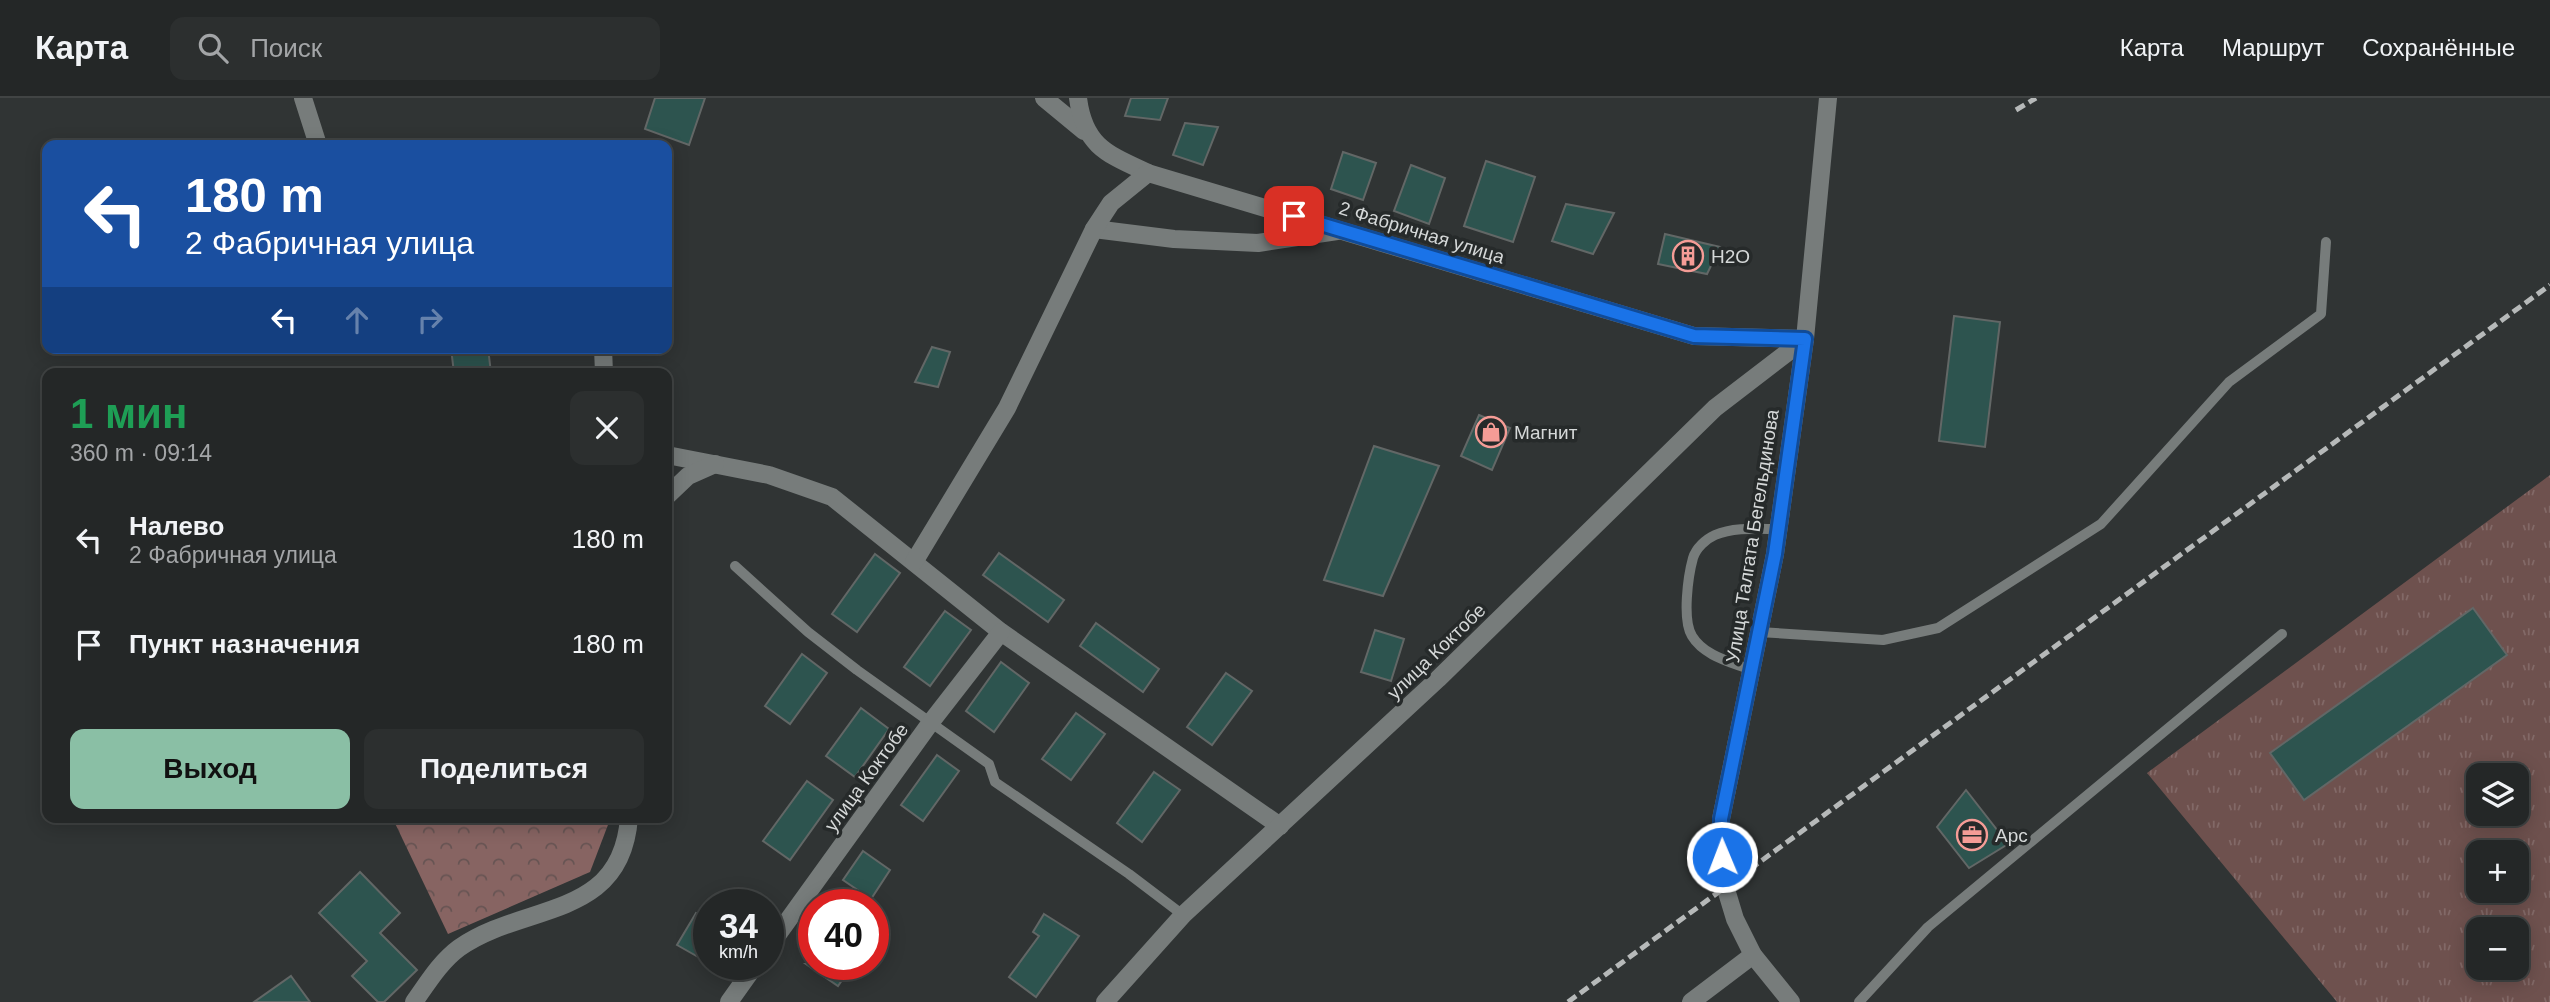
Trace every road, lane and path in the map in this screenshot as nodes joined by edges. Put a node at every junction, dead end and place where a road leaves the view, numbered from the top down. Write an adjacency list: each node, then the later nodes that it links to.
1 (303, 98): 6 (street)
2 (1044, 98): 5 (street, 2 Фабричная улица)
3 (1078, 98): 5 (street)
4 (1828, 98): 11 (street, Улица Талгата Бегельдинова)
5 (1087, 134): 7 (street, 2 Фабричная улица)
6 (316, 140)
7 (1148, 173): 8 (street); 9 (street, 2 Фабричная улица)
8 (1094, 229): 9 (street); 16 (street)
9 (1342, 230): 11 (street, 2 Фабричная улица)
10 (2326, 242): 19 (lane)
11 (1805, 339): 15 (street, Улица Талгата Бегельдинова); 24 (street, улица Коктобе)
12 (672, 456): 13 (street)
13 (715, 464): 14 (street); 16 (street)
14 (672, 491)
15 (1778, 529): 19 (street, Улица Талгата Бегельдинова); 21 (lane)
16 (914, 562): 18 (street)
17 (735, 566): 22 (lane)
18 (1001, 632): 22 (street, улица Коктобе); 24 (street)
19 (1759, 632): 21 (street, Улица Талгата Бегельдинова)
20 (2282, 634): 34 (lane)
21 (1751, 670): 27 (street, Улица Талгата Бегельдинова)
22 (931, 722): 25 (lane); 26 (street, улица Коктобе)
23 (629, 823): 29 (street)
24 (1280, 826): 25 (street, улица Коктобе)
25 (1184, 915): 31 (street, улица Коктобе)
26 (784, 926)
27 (1753, 955): 32 (street); 33 (street, Улица Талгата Бегельдинова)
28 (745, 980): 30 (street)
29 (414, 1002)
30 (729, 1002)
31 (1105, 1002)
32 (1690, 1002)
33 (1791, 1002)
34 (1859, 1002)

